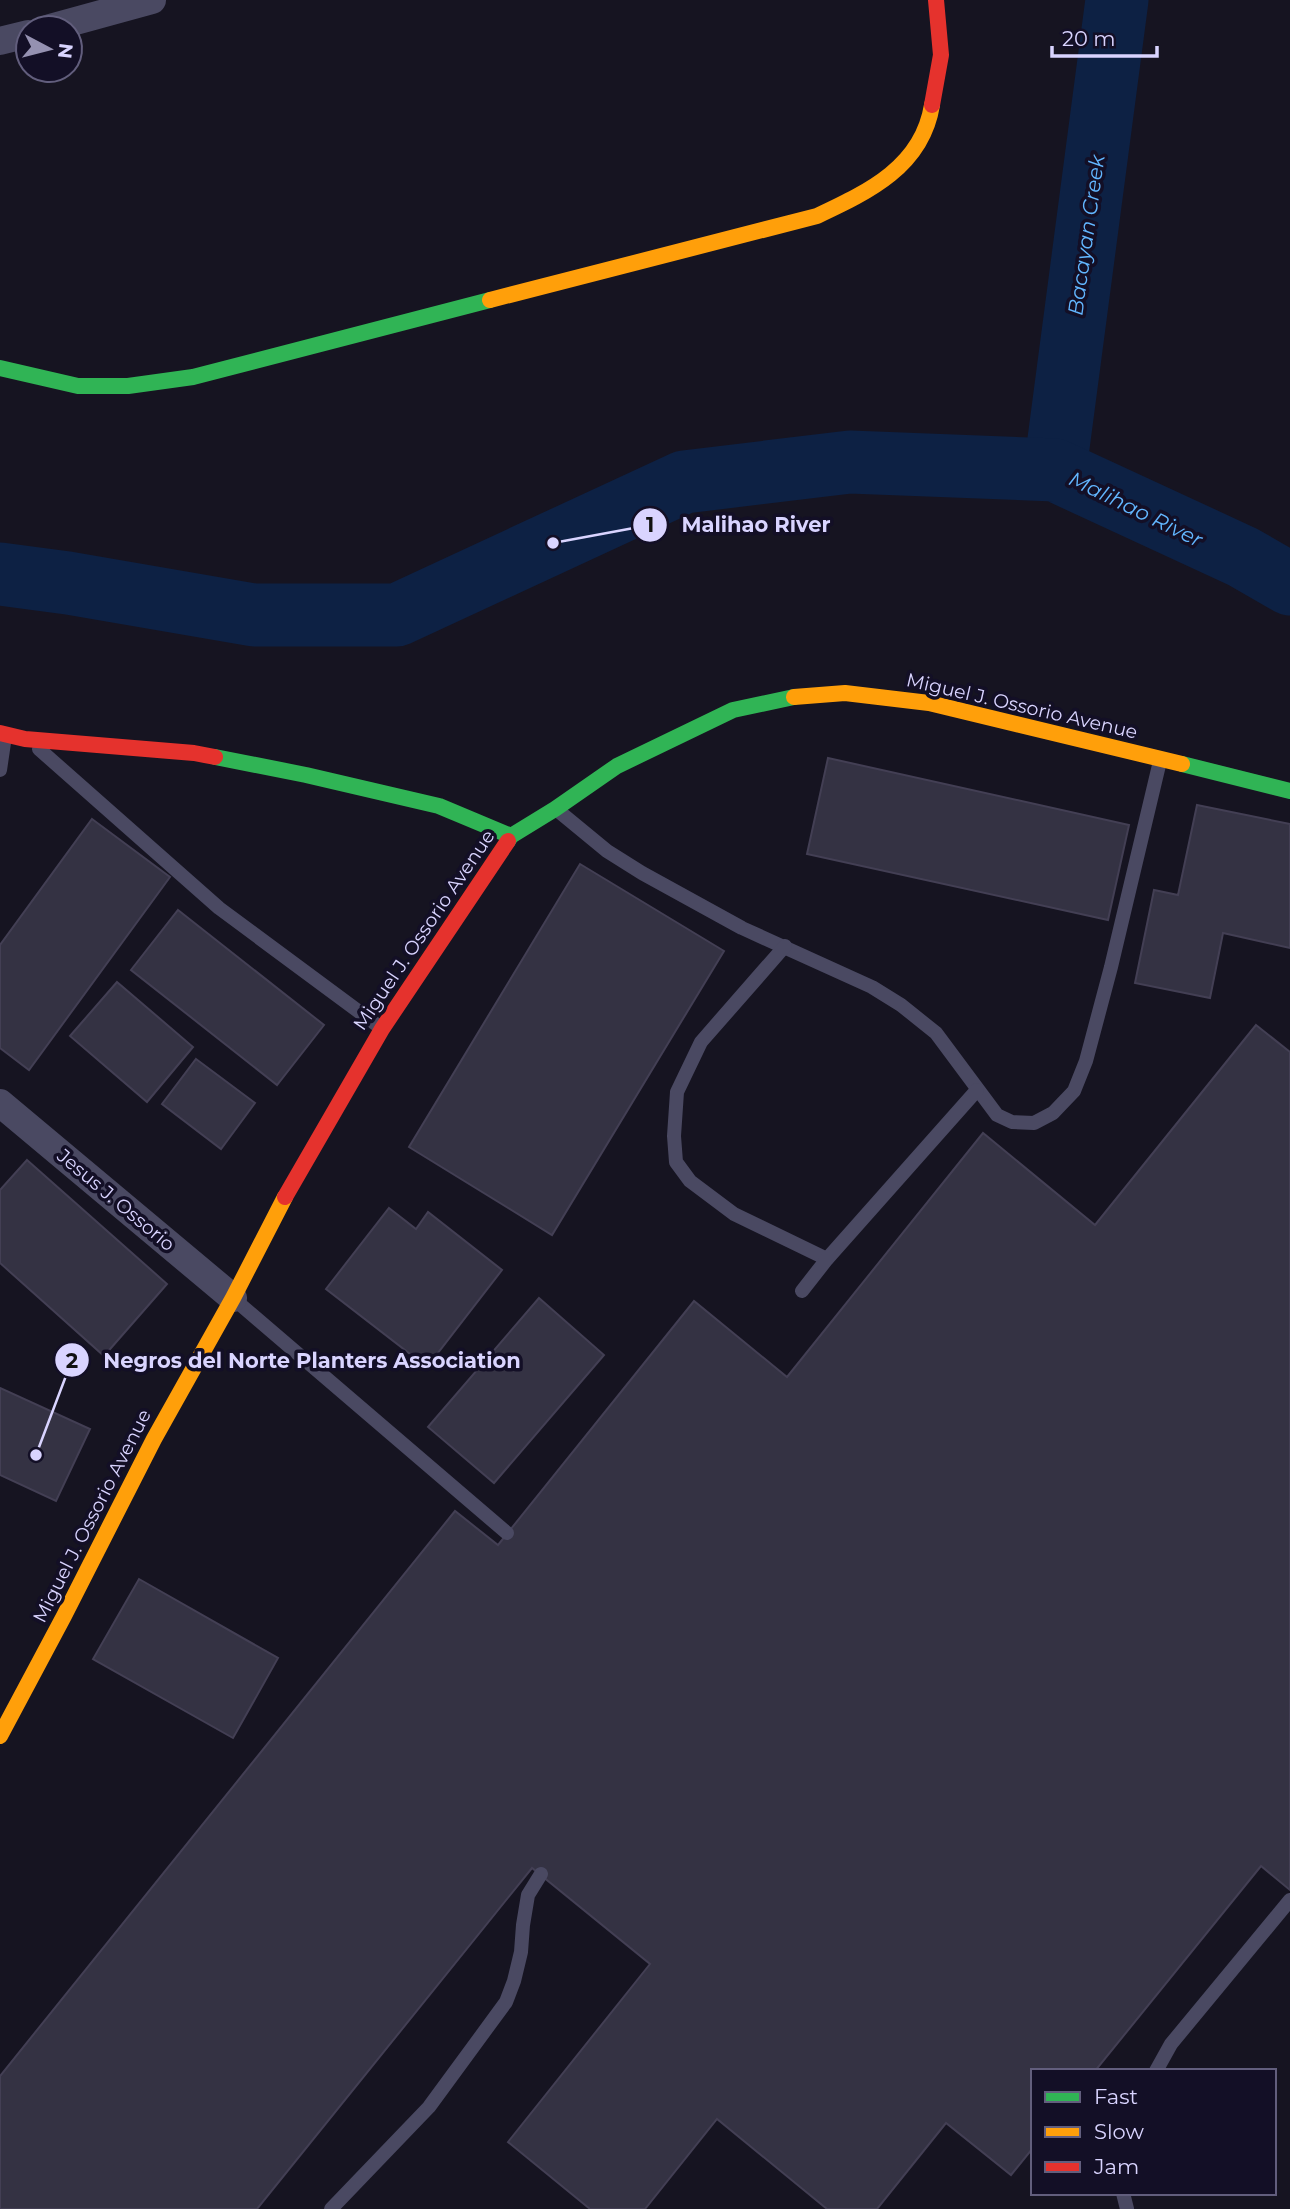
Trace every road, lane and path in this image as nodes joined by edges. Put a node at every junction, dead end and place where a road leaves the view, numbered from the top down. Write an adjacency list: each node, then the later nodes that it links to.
1 (152, 0): 3 (street)
2 (936, 0): 4 (street)
3 (84, 19)
4 (0, 368)
5 (3, 734): 6 (street); 8 (lane)
6 (25, 739): 11 (street); 13 (lane)
7 (1160, 760): 9 (street, Miguel J. Ossorio Avenue); 10 (street, Miguel J. Ossorio Avenue); 14 (lane)
8 (0, 770)
9 (1290, 791)
10 (555, 809): 11 (street, Miguel J. Ossorio Avenue); 12 (lane)
11 (512, 836): 13 (street, Miguel J. Ossorio Avenue)
12 (785, 946): 14 (lane); 16 (lane)
13 (382, 1028): 18 (street, Miguel J. Ossorio Avenue)
14 (977, 1090): 16 (lane)
15 (0, 1103): 18 (street, Jesus J. Ossorio)
16 (827, 1259): 17 (lane)
17 (802, 1291)
18 (233, 1298): 19 (lane); 20 (street, Miguel J. Ossorio Avenue)
19 (507, 1533)
20 (0, 1736)
21 (541, 1874): 24 (lane)
22 (1290, 1900): 23 (lane)
23 (1157, 2069)
24 (331, 2209)

